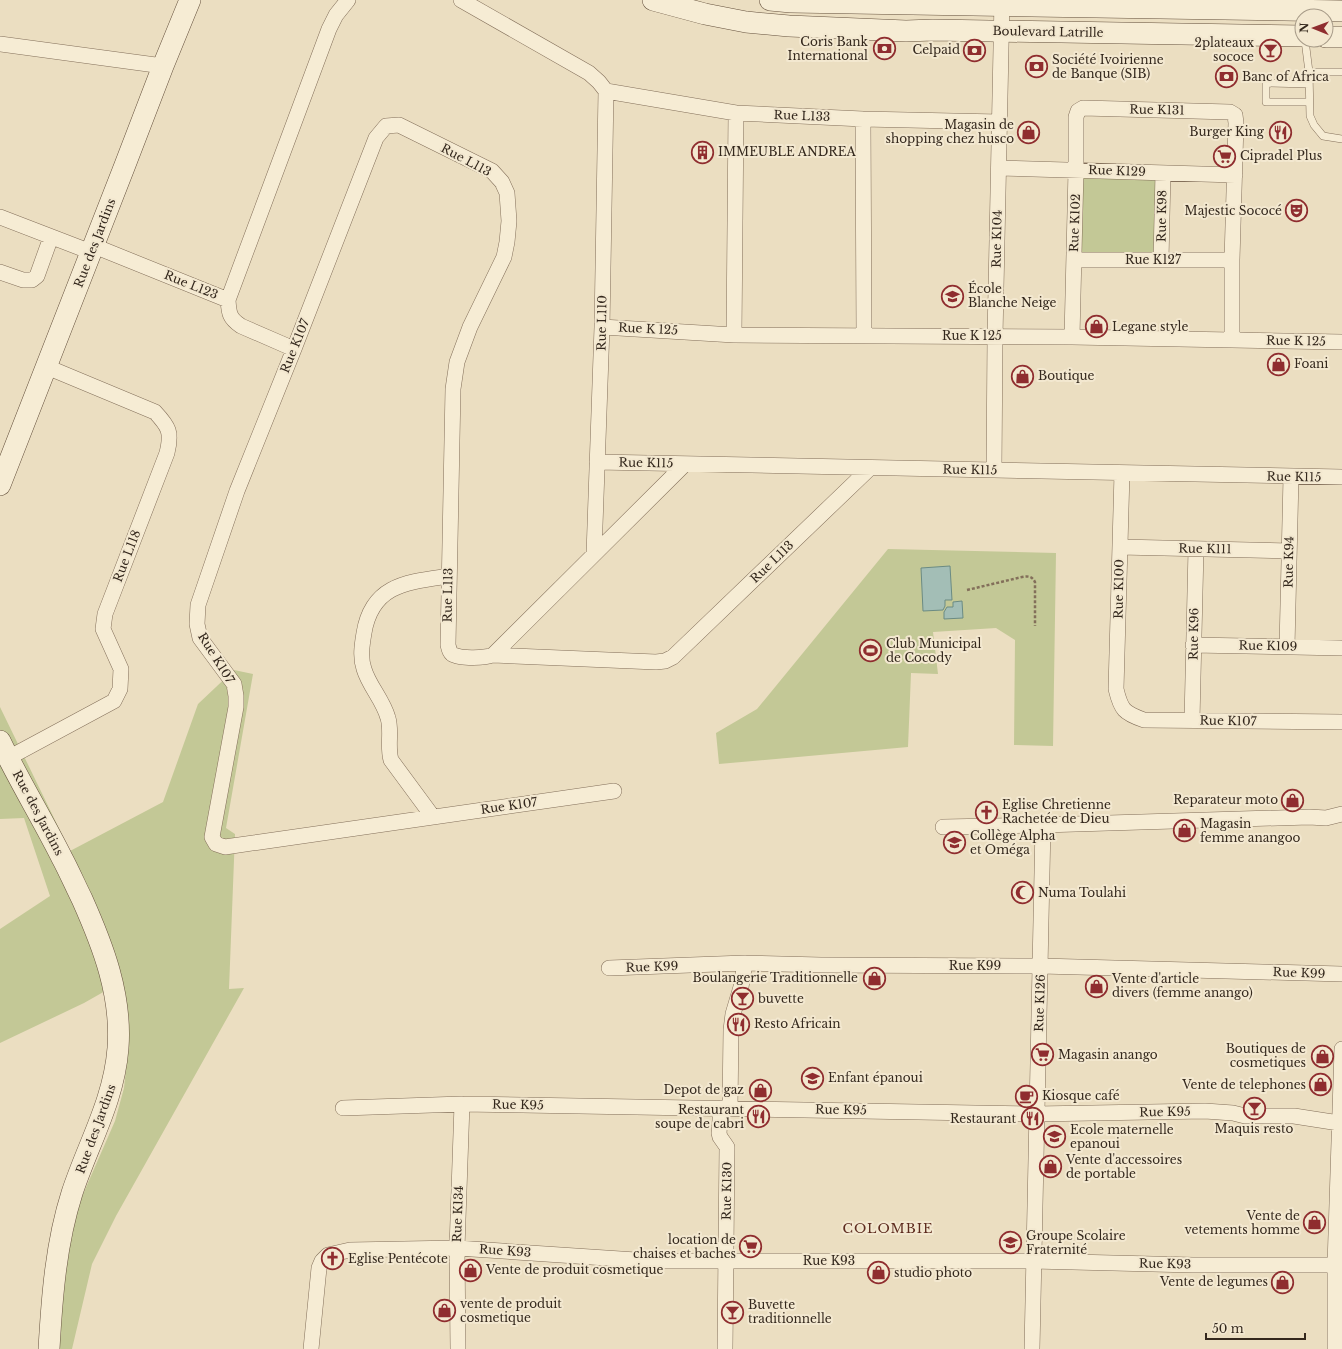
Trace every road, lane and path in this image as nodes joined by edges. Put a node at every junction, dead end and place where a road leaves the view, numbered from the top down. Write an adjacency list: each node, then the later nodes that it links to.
1 (190, 0): 12 (main road, Rue des Jardins)
2 (348, 0): 35 (street)
3 (461, 0): 16 (street)
4 (653, 0): 8 (main road, Boulevard Latrille)
5 (770, 0): 6 (main road)
6 (1002, 3): 7 (main road); 8 (street, Rue K104)
7 (1294, 9)
8 (1001, 32): 9 (main road, Boulevard Latrille); 21 (street, Rue K104)
9 (1294, 36)
10 (0, 44): 12 (street)
11 (1306, 48): 13 (lane)
12 (163, 66): 30 (main road, Rue des Jardins)
13 (1309, 72): 14 (lane); 15 (lane)
14 (1342, 72)
15 (1309, 84): 17 (lane); 17 (lane)
16 (606, 91): 19 (street, Rue L133); 36 (street, Rue L110)
17 (1309, 102): 23 (lane)
18 (1078, 111): 25 (street, Rue K102); 27 (street, Rue K131)
19 (736, 113): 20 (street, Rue L133); 37 (street)
20 (863, 118): 21 (street, Rue L133); 38 (street)
21 (999, 122): 24 (street, Rue K104)
22 (386, 126): 43 (street, Rue K107); 57 (street, Rue L113)
23 (1342, 139)
24 (999, 168): 25 (street, Rue K129); 39 (street, Rue K104)
25 (1076, 170): 26 (street, Rue K129); 31 (street, Rue K102)
26 (1163, 173): 27 (street, Rue K129); 32 (street, Rue K98)
27 (1236, 175): 33 (street)
28 (0, 218): 29 (street, Rue L123)
29 (51, 237): 30 (street, Rue L123); 34 (street)
30 (93, 249): 35 (street, Rue L123); 44 (main road, Rue des Jardins)
31 (1074, 260): 32 (street, Rue K127); 40 (street, Rue K102)
32 (1161, 260): 33 (street, Rue K127)
33 (1232, 260): 41 (street)
34 (0, 272)
35 (228, 300): 43 (street, Rue L123)
36 (602, 327): 37 (street, Rue K 125); 45 (street, Rue L110)
37 (734, 335): 38 (street, Rue K 125)
38 (864, 336): 39 (street, Rue K 125)
39 (995, 336): 40 (street, Rue K 125); 48 (street, Rue K104)
40 (1072, 336): 41 (street, Rue K 125)
41 (1232, 340): 42 (street, Rue K 125)
42 (1342, 342)
43 (294, 349): 70 (street, Rue K107)
44 (47, 367): 50 (main road, Rue des Jardins); 67 (street, Rue L118)
45 (597, 462): 46 (street, Rue K115); 56 (street, Rue L110)
46 (685, 464): 47 (street, Rue K115); 56 (street)
47 (870, 468): 48 (street, Rue K115); 63 (street, Rue L113)
48 (994, 470): 49 (street, Rue K115)
49 (1122, 473): 51 (street, Rue K115); 53 (street, Rue K100)
50 (2, 474)
51 (1291, 476): 52 (street, Rue K115); 55 (street, Rue K94)
52 (1342, 477)
53 (1120, 547): 54 (street, Rue K111); 64 (street, Rue K100)
54 (1196, 549): 55 (street, Rue K111); 60 (street, Rue K96)
55 (1289, 551): 61 (street, Rue K94)
56 (594, 554): 63 (street)
57 (449, 576): 63 (street, Rue L113); 70 (street)
58 (967, 590): 59 (path)
59 (1036, 626)
60 (1193, 645): 61 (street, Rue K109); 65 (street, Rue K96)
61 (1287, 647): 62 (street, Rue K109)
62 (1342, 648)
63 (493, 655)
64 (1119, 704): 65 (street, Rue K107)
65 (1192, 720): 66 (street, Rue K107)
66 (1342, 722)
67 (4, 749): 87 (main road, Rue des Jardins)
68 (614, 792): 70 (street, Rue K107)
69 (1342, 814): 71 (street)
70 (433, 817)
71 (1043, 825): 72 (street); 74 (street, Rue K126)
72 (943, 827)
73 (745, 963): 74 (street, Rue K99); 75 (street, Rue K99); 80 (street, Rue K130)
74 (1041, 966): 76 (street, Rue K99); 81 (street, Rue K126)
75 (609, 968)
76 (1342, 974)
77 (1342, 1050): 82 (street)
78 (462, 1104): 79 (street, Rue K95); 80 (street, Rue K95); 83 (street, Rue K134)
79 (343, 1108)
80 (726, 1108): 81 (street, Rue K95); 84 (street, Rue K130)
81 (1036, 1114): 82 (street, Rue K95); 85 (street, Rue K126)
82 (1339, 1123): 86 (street)
83 (457, 1248): 84 (street, Rue K93); 88 (street, Rue K93); 89 (street, Rue K134)
84 (725, 1261): 85 (street, Rue K93); 90 (street, Rue K130)
85 (1033, 1261): 86 (street, Rue K93); 91 (street, Rue K126)
86 (1335, 1266): 92 (street)
87 (49, 1349)
88 (311, 1349)
89 (458, 1349)
90 (725, 1349)
91 (1032, 1349)
92 (1335, 1349)

